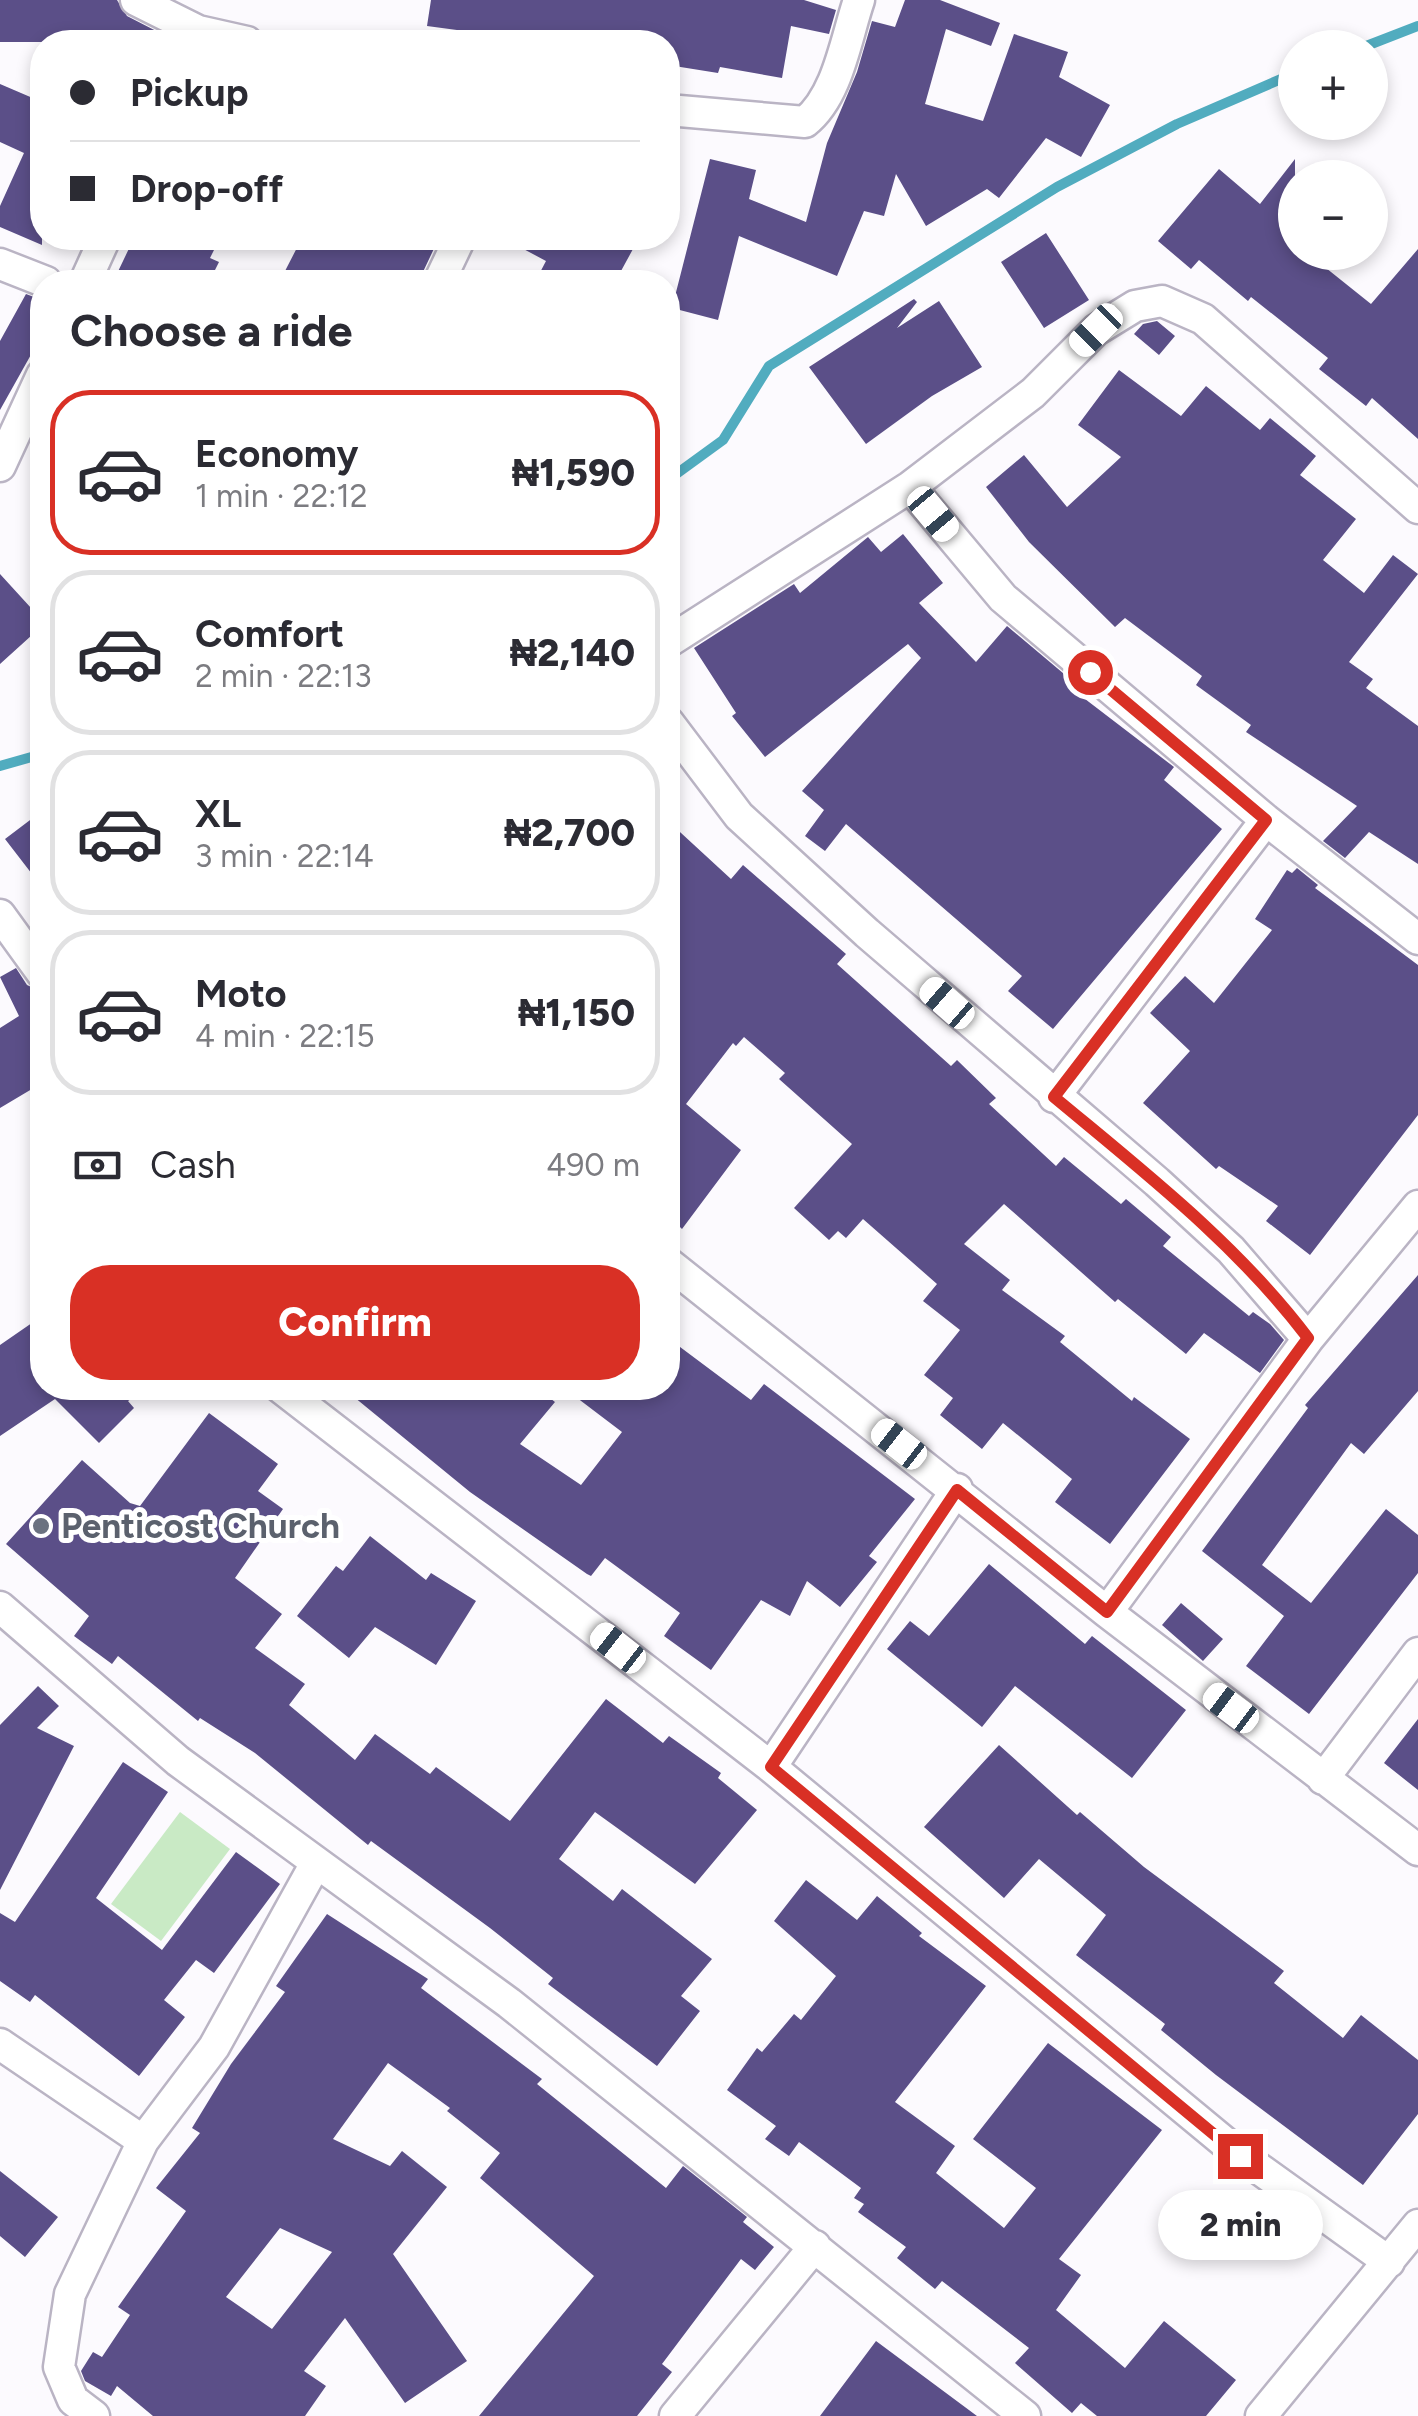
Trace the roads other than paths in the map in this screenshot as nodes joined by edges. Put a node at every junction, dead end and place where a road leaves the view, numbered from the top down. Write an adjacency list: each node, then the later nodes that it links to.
1 (136, 0): 3 (street)
2 (859, 0): 4 (street)
3 (185, 30)
4 (680, 111)
5 (0, 264): 6 (street)
6 (30, 276)
7 (30, 401): 8 (street)
8 (0, 466)
9 (910, 486): 10 (street); 11 (street); 13 (street)
10 (1418, 508)
11 (680, 634)
12 (680, 738): 17 (street)
13 (1266, 820): 15 (street); 17 (street)
14 (0, 916): 16 (street)
15 (1418, 940)
16 (30, 957)
17 (1054, 1097): 20 (street)
18 (1418, 1206): 20 (street)
19 (680, 1272): 22 (street)
20 (1308, 1338): 24 (street)
21 (297, 1400): 26 (street)
22 (957, 1490): 24 (street); 26 (street)
23 (0, 1607): 29 (street)
24 (1107, 1612): 27 (street)
25 (1418, 1653): 27 (street)
26 (771, 1767): 34 (street)
27 (1323, 1779): 28 (street)
28 (1418, 1850)
29 (316, 1863): 31 (street); 33 (street)
30 (0, 2044): 31 (street)
31 (144, 2141): 36 (street)
32 (1418, 2225): 34 (street)
33 (815, 2246): 37 (street); 38 (street)
34 (1390, 2262): 35 (street)
35 (1270, 2413)
36 (94, 2416)
37 (675, 2416)
38 (1024, 2416)

